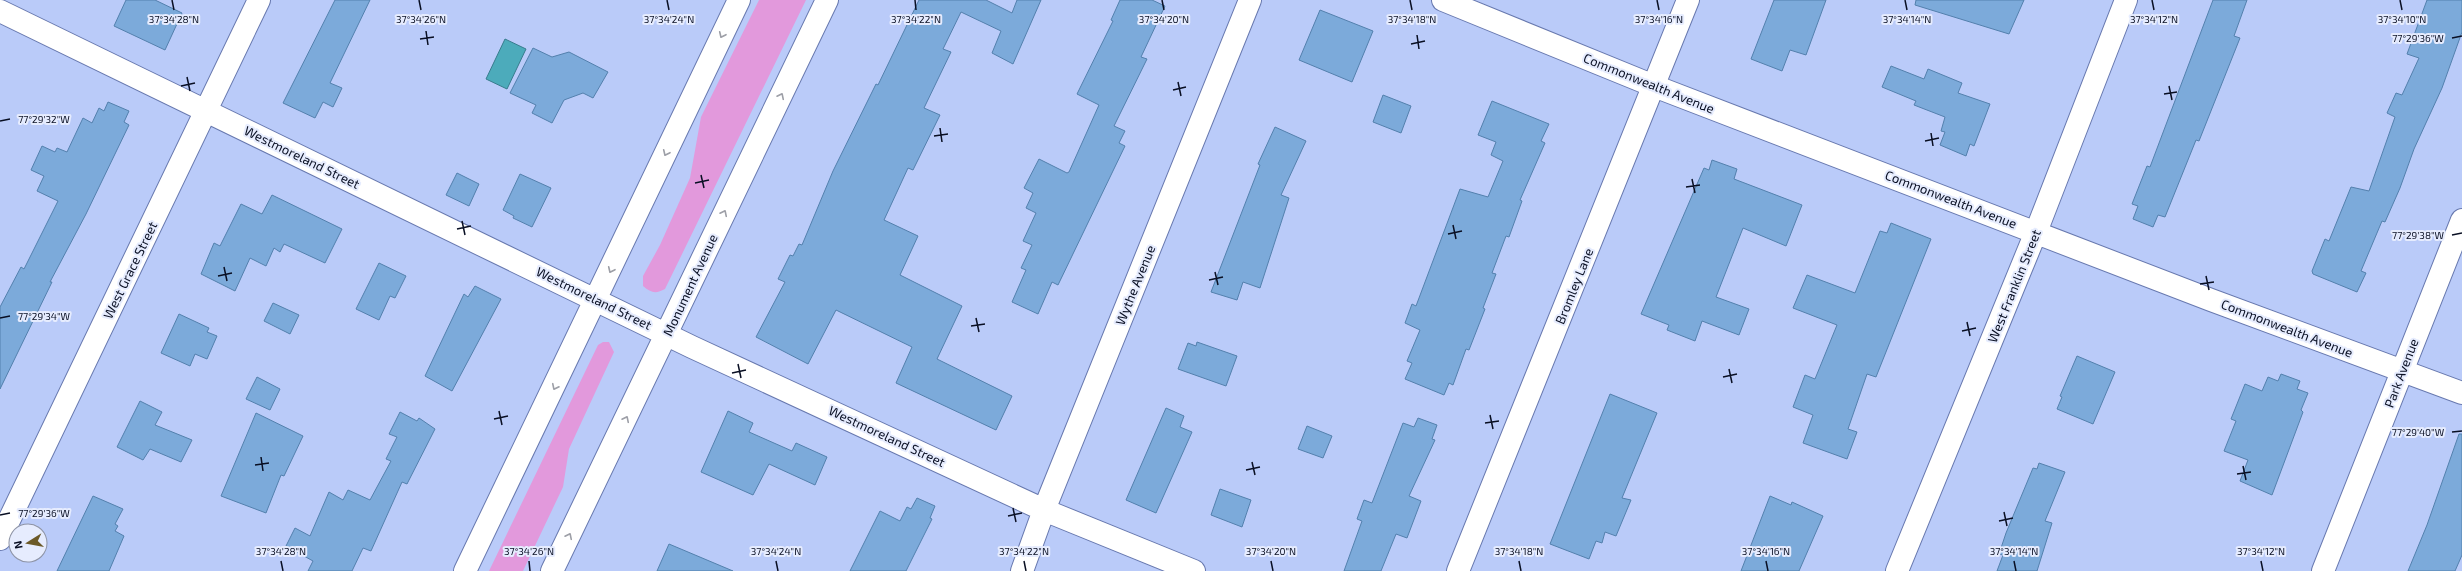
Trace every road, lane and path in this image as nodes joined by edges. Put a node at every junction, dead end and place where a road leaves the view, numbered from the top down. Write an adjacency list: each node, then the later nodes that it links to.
1 (258, 0): 10 (street, West Grace Street)
2 (739, 0): 13 (street, one-way to 13)
3 (827, 0): 14 (street, Monument Avenue, one-way to 3)
4 (1250, 0): 17 (street, Wythe Avenue)
5 (1443, 0): 9 (street, Commonwealth Avenue)
6 (1688, 0): 9 (street, Bromley Lane)
7 (2126, 0): 12 (street, West Franklin Street)
8 (0, 11): 10 (street, Westmoreland Street)
9 (1654, 86): 12 (street, Commonwealth Avenue); 24 (street, Bromley Lane)
10 (207, 110): 13 (street, Westmoreland Street); 18 (street, West Grace Street)
11 (2462, 220): 15 (street, Park Avenue)
12 (2036, 232): 15 (street, Commonwealth Avenue); 25 (street, West Franklin Street)
13 (597, 300): 14 (street, Westmoreland Street); 19 (street, one-way to 19)
14 (667, 333): 17 (street, Westmoreland Street); 20 (street, Monument Avenue, one-way to 14)
15 (2401, 371): 16 (street, Commonwealth Avenue); 26 (street, Park Avenue)
16 (2462, 393)
17 (1044, 510): 21 (street); 22 (street, Wythe Avenue); 23 (street, Westmoreland Street)
18 (0, 539)
19 (466, 571)
20 (552, 571)
21 (1009, 571)
22 (1022, 571)
23 (1194, 571)
24 (1458, 571)
25 (1897, 571)
26 (2323, 571)

